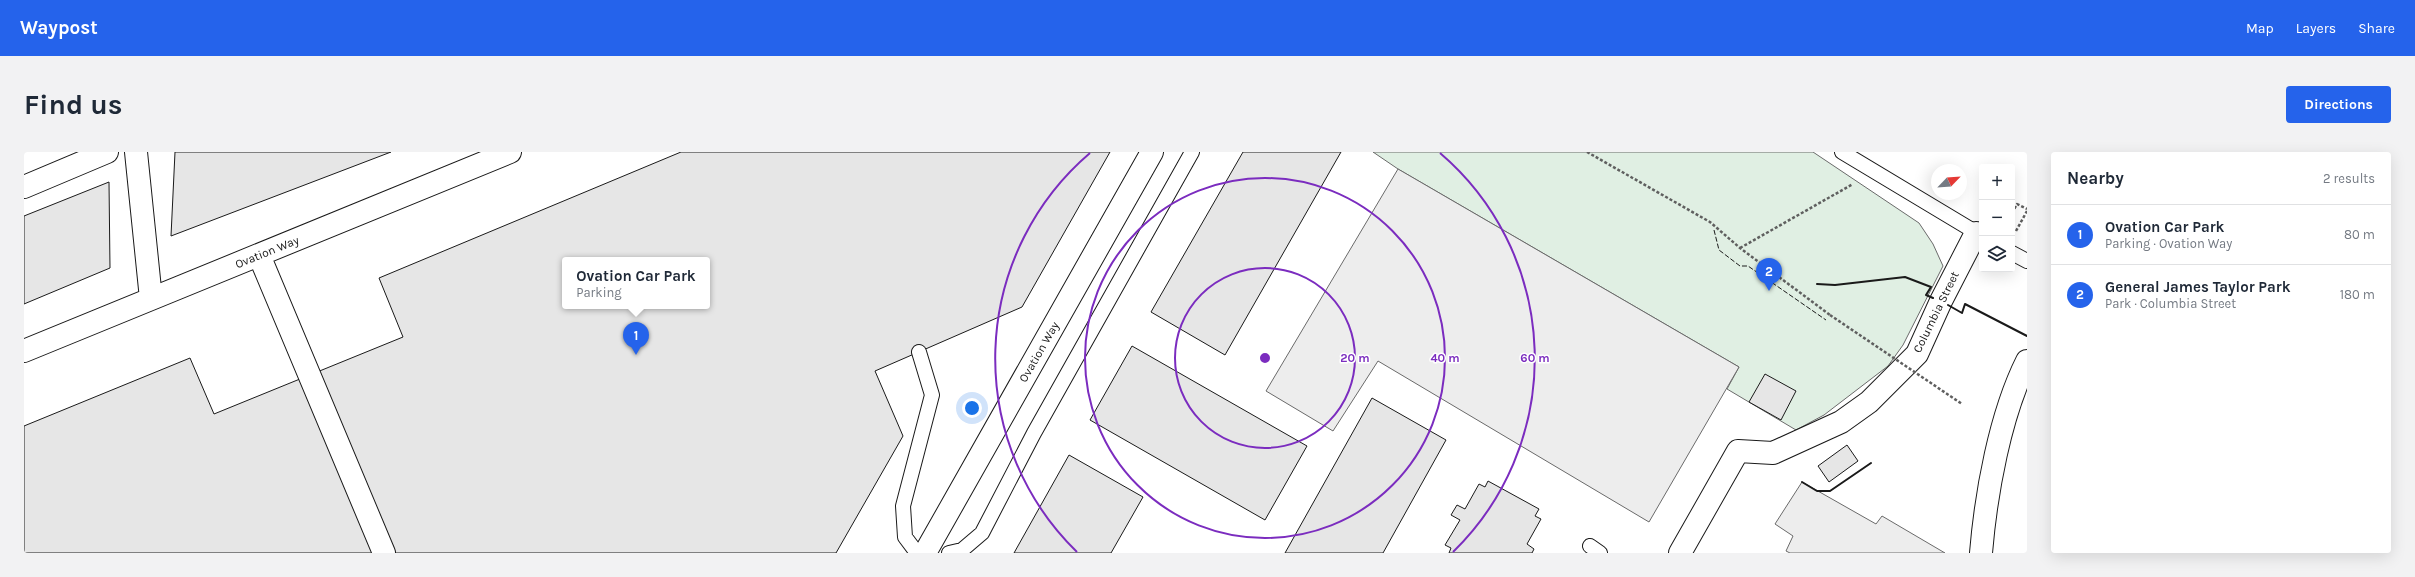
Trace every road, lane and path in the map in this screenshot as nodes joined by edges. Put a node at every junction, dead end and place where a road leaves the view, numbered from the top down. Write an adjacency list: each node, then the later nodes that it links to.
1 (107, 152): 9 (street)
2 (136, 152): 18 (street)
3 (1152, 152): 26 (street, Ovation Way)
4 (1192, 152): 27 (lane)
5 (1587, 152): 14 (path)
6 (1842, 152): 8 (lane)
7 (498, 154): 15 (street, Ovation Way)
8 (1873, 173): 13 (lane); 14 (path)
9 (24, 187)
10 (2015, 207): 11 (path)
11 (2027, 210): 12 (path)
12 (2016, 231)
13 (1979, 235): 23 (street, Columbia Street)
14 (1740, 248): 22 (path, bridge)
15 (259, 255): 18 (street, Ovation Way); 24 (street)
16 (2015, 255): 17 (lane)
17 (2027, 261)
18 (151, 299): 19 (street, Ovation Way)
19 (24, 351)
20 (919, 352): 25 (lane)
21 (2027, 361): 28 (street)
22 (1962, 404)
23 (1682, 552)
24 (384, 553)
25 (917, 553)
26 (925, 553)
27 (949, 553)
28 (1981, 553)

